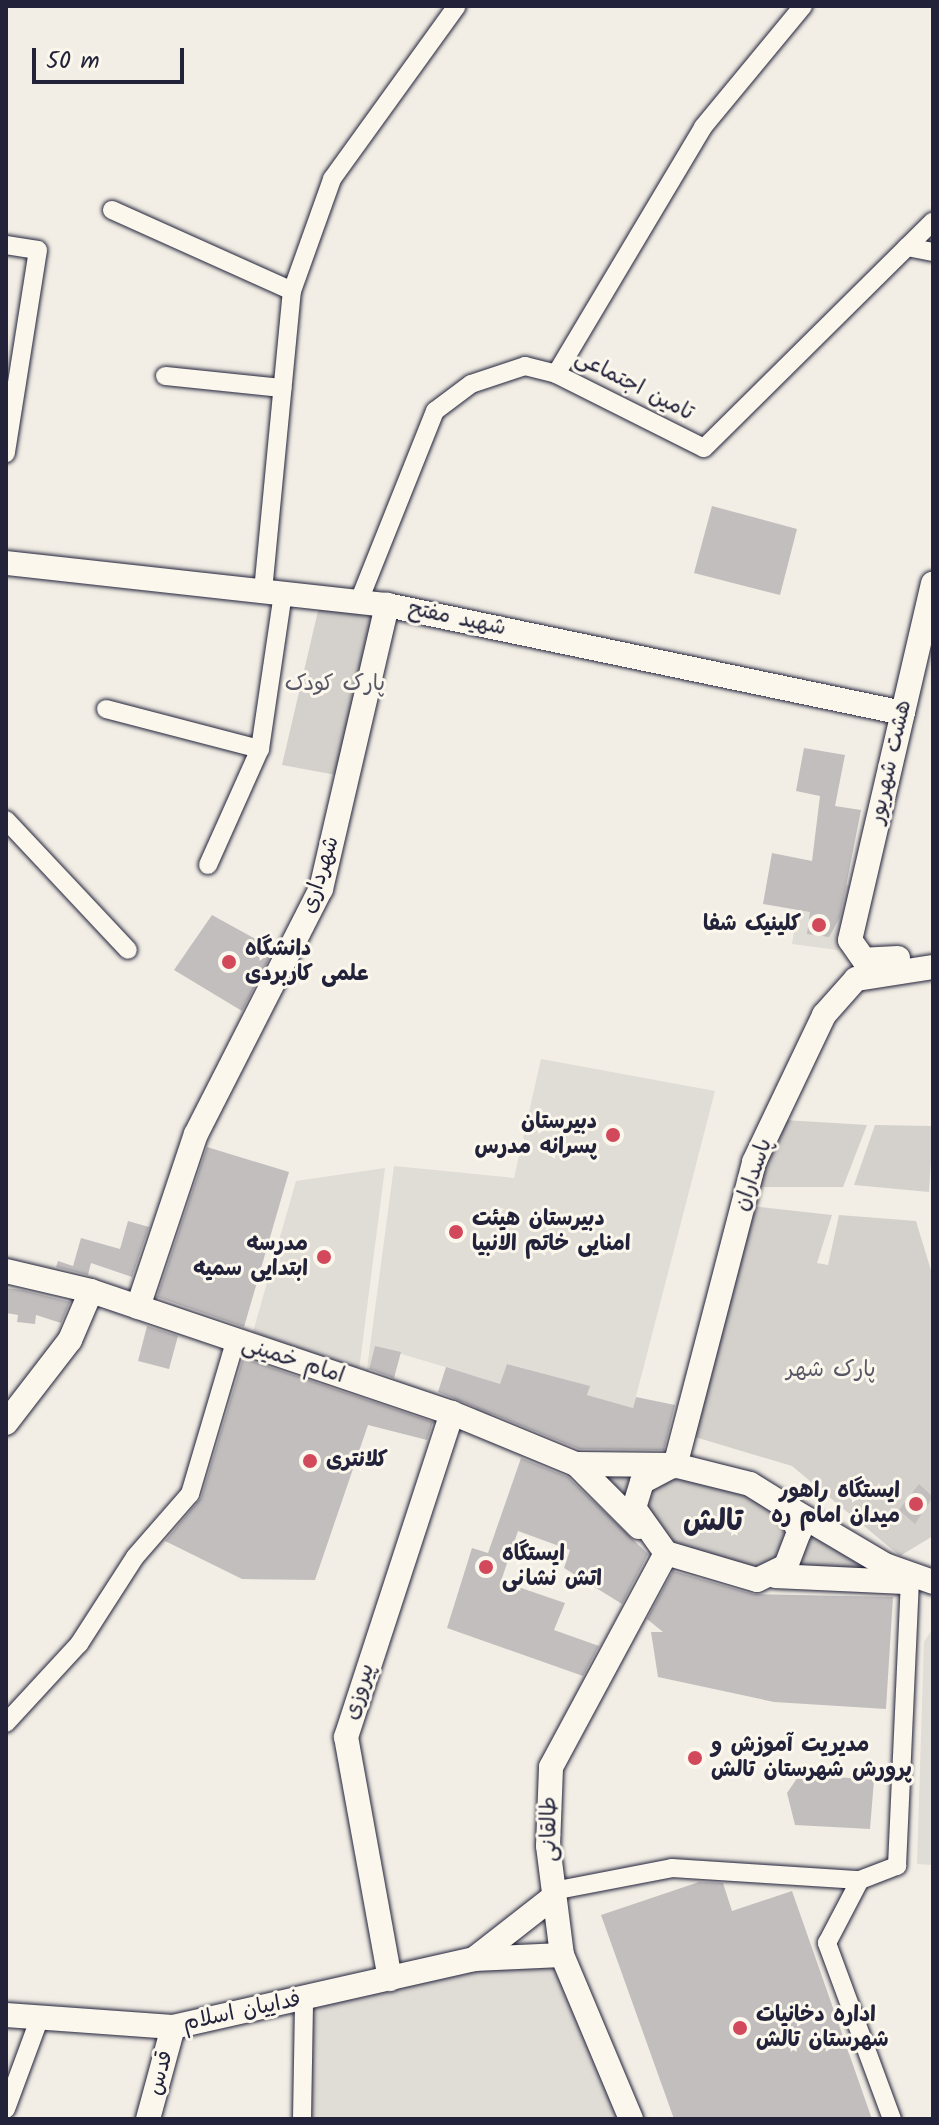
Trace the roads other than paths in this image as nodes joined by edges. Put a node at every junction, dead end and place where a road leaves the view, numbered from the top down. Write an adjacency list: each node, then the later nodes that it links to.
1 (457, 6): 8 (street)
2 (803, 6): 9 (street)
3 (112, 210): 8 (street)
4 (933, 221): 6 (street, تامین اجتماعی)
5 (6, 245): 12 (street)
6 (907, 247): 7 (street); 9 (street, تامین اجتماعی)
7 (933, 252)
8 (292, 291): 11 (street)
9 (556, 374): 16 (street, تامین اجتماعی)
10 (165, 376): 11 (street)
11 (282, 388): 15 (street)
12 (6, 453)
13 (6, 563): 15 (street, شهید مفتح)
14 (933, 584): 19 (street, هشت شهریور)
15 (273, 592): 16 (street, شهید مفتح); 20 (street)
16 (359, 601): 17 (street, شهید مفتح)
17 (387, 605): 19 (street, شهید مفتح); 28 (street, شهرداری)
18 (106, 709): 20 (street)
19 (903, 713): 24 (street, هشت شهریور)
20 (260, 749): 22 (street)
21 (6, 820): 23 (street)
22 (208, 865)
23 (128, 950)
24 (933, 955)
25 (933, 967): 33 (street, پاسداران)
26 (6, 1271): 27 (street, امام خمینی)
27 (91, 1291): 28 (street, امام خمینی); 31 (street)
28 (138, 1307): 29 (street, امام خمینی)
29 (235, 1342): 30 (street, امام خمینی); 38 (street)
30 (452, 1413): 32 (street, امام خمینی); 43 (street, پیروزی)
31 (6, 1423)
32 (576, 1464): 33 (street, امام خمینی); 35 (street, امام خمینی)
33 (674, 1466): 34 (street, امام خمینی); 35 (street)
34 (787, 1507): 36 (street); 37 (street)
35 (666, 1554): 36 (street); 40 (street, طالقانی)
36 (775, 1576): 37 (street)
37 (925, 1587): 39 (street)
38 (6, 1723)
39 (860, 1880): 40 (street); 53 (street)
40 (552, 1894): 41 (street, طالقانی); 42 (street, فداییان اسلام); 48 (street)
41 (562, 1955): 42 (street, فداییان اسلام); 48 (street, طالقانی)
42 (474, 1959): 43 (street, فداییان اسلام)
43 (390, 1979): 44 (street, فداییان اسلام)
44 (304, 1999): 47 (street, فداییان اسلام); 51 (street)
45 (6, 2015): 46 (street, فداییان اسلام)
46 (40, 2017): 47 (street, فداییان اسلام); 49 (street)
47 (173, 2027): 50 (street, قدس)
48 (614, 2080): 52 (street, طالقانی)
49 (6, 2109)
50 (148, 2119)
51 (302, 2119)
52 (631, 2119)
53 (892, 2119)

